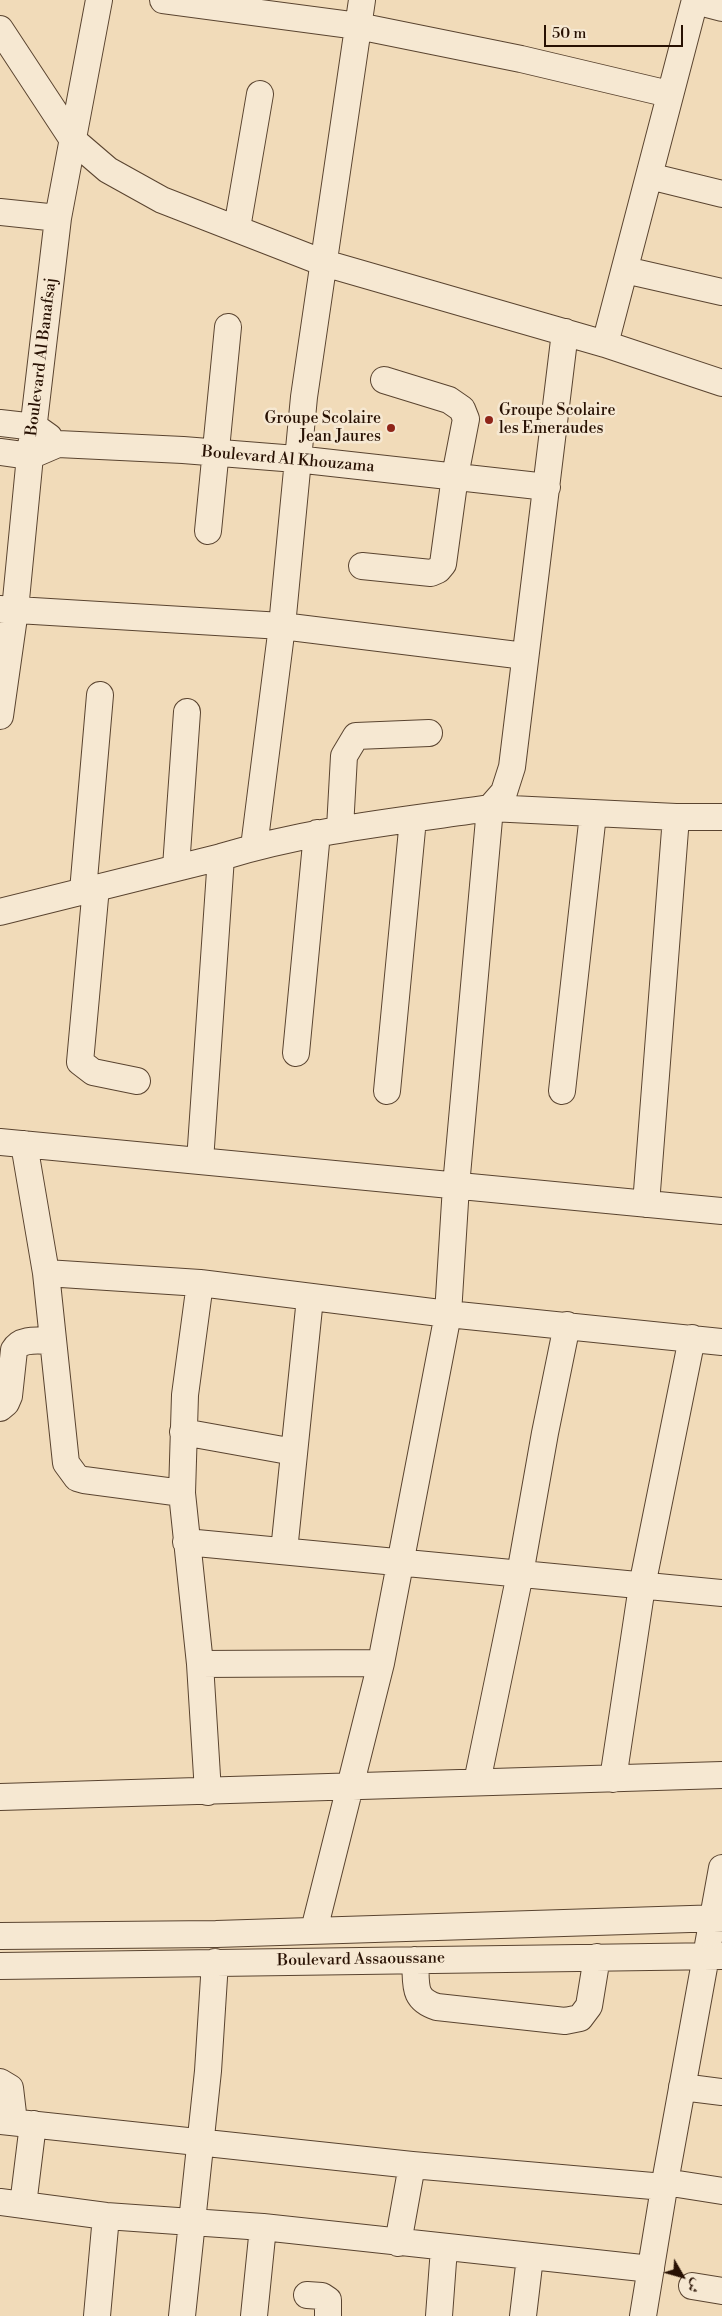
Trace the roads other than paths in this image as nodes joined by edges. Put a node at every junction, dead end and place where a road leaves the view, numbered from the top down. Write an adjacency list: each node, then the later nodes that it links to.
1 (99, 0): 10 (street, Boulevard Al Banafsaj)
2 (163, 0): 6 (street)
3 (362, 0): 6 (street)
4 (695, 0): 5 (street); 9 (street)
5 (722, 8)
6 (358, 26): 9 (street); 16 (street)
7 (0, 29): 10 (street)
8 (260, 94): 15 (street)
9 (669, 94): 11 (street)
10 (73, 140): 14 (street, Boulevard Al Banafsaj); 15 (street)
11 (649, 176): 12 (street); 17 (street)
12 (722, 194)
13 (0, 212): 14 (street)
14 (58, 218): 25 (street, Boulevard Al Banafsaj)
15 (237, 228): 16 (street)
16 (324, 262): 20 (street); 30 (street)
17 (625, 270): 18 (street); 21 (street)
18 (722, 292)
19 (228, 327): 28 (street)
20 (565, 332): 21 (street); 32 (street)
21 (605, 344): 23 (street)
22 (384, 380): 31 (street)
23 (722, 383)
24 (0, 423): 25 (street)
25 (35, 427): 26 (street); 29 (street, Boulevard Al Banafsaj)
26 (58, 444): 28 (street, Boulevard Al Khouzama); 29 (street)
27 (0, 452): 29 (street)
28 (214, 452): 30 (street, Boulevard Al Khouzama); 33 (street)
29 (30, 456): 35 (street, Boulevard Al Banafsaj)
30 (296, 459): 31 (street, Boulevard Al Khouzama); 36 (street)
31 (455, 476): 32 (street, Boulevard Al Khouzama); 34 (street)
32 (547, 487): 37 (street)
33 (208, 530)
34 (362, 566)
35 (8, 609): 36 (street); 39 (street, Boulevard Al Banafsaj)
36 (282, 626): 37 (street); 48 (street)
37 (525, 656): 42 (street)
38 (100, 695): 51 (street)
39 (1, 699)
40 (188, 712): 50 (street)
41 (429, 733): 47 (street)
42 (490, 808): 43 (street); 46 (street); 59 (street)
43 (594, 814): 44 (street); 56 (street)
44 (676, 817): 45 (street); 60 (street)
45 (722, 817)
46 (413, 819): 47 (street); 55 (street)
47 (328, 831): 48 (street); 53 (street)
48 (254, 847): 49 (street)
49 (221, 857): 50 (street); 58 (street)
50 (176, 867): 51 (street)
51 (89, 889): 52 (street); 54 (street)
52 (0, 912)
53 (296, 1054)
54 (137, 1081)
55 (387, 1091)
56 (562, 1091)
57 (12, 1143): 58 (street); 62 (street)
58 (200, 1161): 59 (street)
59 (456, 1186): 60 (street); 65 (street)
60 (646, 1204): 61 (street)
61 (722, 1211)
62 (46, 1273): 63 (street); 68 (street)
63 (200, 1283): 64 (street); 71 (street)
64 (310, 1298): 65 (street); 72 (street)
65 (448, 1314): 66 (street); 76 (street)
66 (567, 1325): 67 (street); 77 (street)
67 (692, 1338): 69 (street); 78 (street)
68 (53, 1341): 70 (street); 73 (street)
69 (722, 1342)
70 (0, 1408)
71 (183, 1432): 72 (street); 73 (street)
72 (294, 1452): 75 (street)
73 (182, 1493): 74 (street)
74 (186, 1542): 75 (street); 81 (street)
75 (284, 1551): 76 (street)
76 (402, 1562): 77 (street); 80 (street)
77 (520, 1574): 78 (street); 84 (street)
78 (642, 1586): 79 (street); 83 (street)
79 (722, 1593)
80 (381, 1663): 81 (street); 85 (street)
81 (200, 1664): 86 (street)
82 (722, 1775): 83 (street)
83 (613, 1779): 84 (street)
84 (477, 1782): 85 (street)
85 (351, 1786): 86 (street); 90 (street)
86 (208, 1792): 87 (street)
87 (0, 1797)
88 (722, 1868): 89 (street)
89 (717, 1919): 90 (street, Boulevard Assaoussane); 92 (street)
90 (314, 1930): 91 (street, Boulevard Assaoussane)
91 (0, 1936)
92 (714, 1956): 93 (street, Boulevard Assaoussane); 98 (street)
93 (597, 1957): 94 (street, Boulevard Assaoussane); 94 (street)
94 (415, 1960): 95 (street, Boulevard Assaoussane)
95 (215, 1962): 96 (street, Boulevard Assaoussane); 101 (street)
96 (0, 1966)
97 (0, 2082): 100 (street)
98 (682, 2087): 99 (street); 103 (street)
99 (722, 2092)
100 (15, 2122): 101 (street); 105 (street)
101 (201, 2142): 102 (street); 107 (street)
102 (412, 2165): 103 (street); 109 (street)
103 (664, 2185): 104 (street); 112 (street)
104 (722, 2191)
105 (11, 2203): 106 (street)
106 (106, 2216): 107 (street); 116 (street)
107 (193, 2222): 108 (street); 117 (street)
108 (263, 2227): 109 (street); 118 (street)
109 (398, 2243): 110 (street)
110 (444, 2248): 111 (street); 120 (street)
111 (530, 2257): 112 (street); 121 (street)
112 (651, 2269): 122 (street)
113 (692, 2286): 114 (street)
114 (722, 2291)
115 (307, 2295): 119 (street)
116 (97, 2316)
117 (182, 2316)
118 (254, 2316)
119 (328, 2316)
120 (439, 2316)
121 (523, 2316)
122 (644, 2316)

